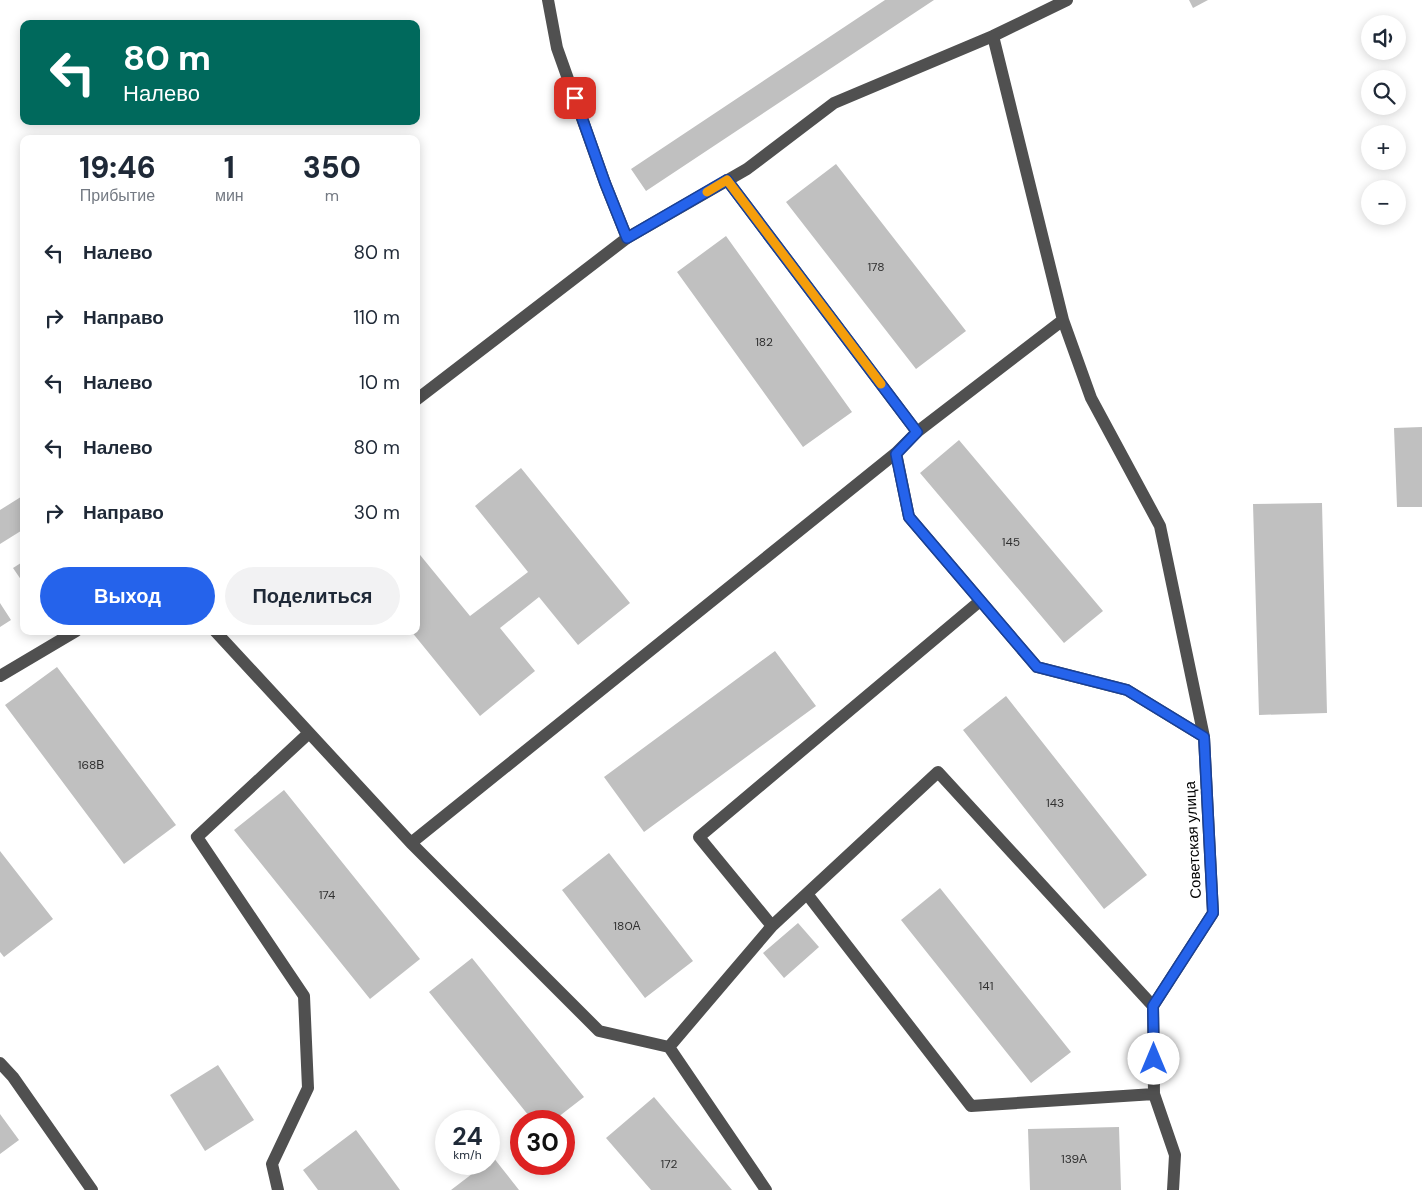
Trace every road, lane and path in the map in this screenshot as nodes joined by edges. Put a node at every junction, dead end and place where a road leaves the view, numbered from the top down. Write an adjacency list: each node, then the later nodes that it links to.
1 (548, 0): 5 (street)
2 (1067, 0): 3 (street)
3 (993, 36): 4 (street); 6 (street, Советская улица)
4 (727, 180): 5 (street); 8 (street)
5 (627, 238): 7 (street)
6 (1062, 320): 8 (street); 15 (street, Советская улица)
7 (420, 397)
8 (917, 432): 9 (street)
9 (896, 454): 10 (street); 16 (street)
10 (980, 601): 15 (street); 18 (street)
11 (69, 635): 13 (street)
12 (220, 635): 14 (street)
13 (0, 676)
14 (309, 733): 16 (street); 24 (street)
15 (1204, 737): 19 (street, Советская улица)
16 (411, 843): 20 (street)
17 (807, 894): 18 (street); 19 (street); 22 (street)
18 (772, 926): 20 (street)
19 (1153, 1006): 22 (street)
20 (669, 1047): 25 (street)
21 (0, 1062): 23 (street)
22 (1154, 1094): 26 (street)
23 (92, 1190)
24 (278, 1190)
25 (766, 1190)
26 (1173, 1190)

